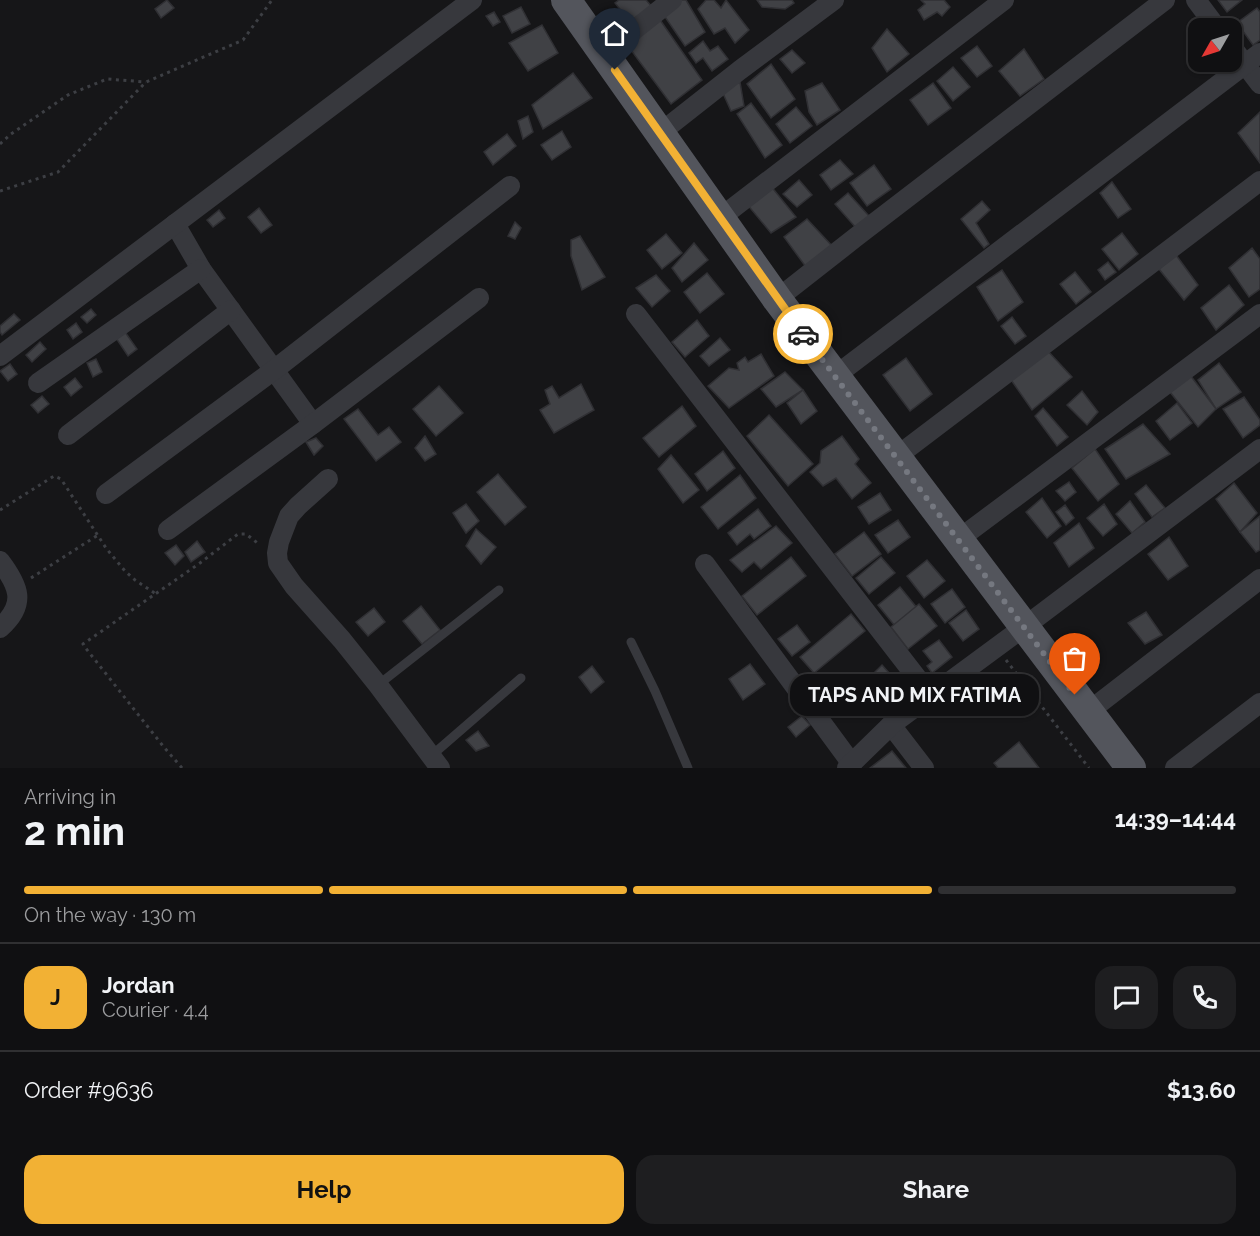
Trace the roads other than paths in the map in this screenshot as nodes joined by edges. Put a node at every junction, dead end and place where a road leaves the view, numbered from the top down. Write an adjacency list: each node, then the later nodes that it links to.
1 (472, 0): 16 (street)
2 (566, 0): 9 (main road)
3 (672, 0): 9 (street)
4 (834, 0): 12 (street)
5 (1004, 0): 15 (street)
6 (1165, 0): 19 (street)
7 (1196, 0): 8 (street)
8 (1210, 18)
9 (604, 54): 12 (main road)
10 (1252, 59): 11 (street); 25 (street)
11 (1260, 84)
12 (660, 133): 15 (main road)
13 (1260, 181): 30 (street)
14 (510, 186): 24 (street)
15 (720, 218): 19 (main road)
16 (176, 224): 17 (street); 23 (street)
17 (201, 268): 20 (street); 26 (street)
18 (479, 298): 27 (street)
19 (777, 299): 25 (main road)
20 (231, 310): 24 (street); 28 (street)
21 (636, 314): 44 (street)
22 (1260, 314): 34 (street)
23 (0, 356)
24 (274, 370): 27 (street); 32 (street)
25 (834, 376): 30 (main road)
26 (38, 383)
27 (313, 424): 33 (street)
28 (68, 435)
29 (1260, 449): 39 (street)
30 (896, 457): 34 (main road)
31 (328, 479): 43 (street)
32 (106, 494)
33 (168, 530)
34 (959, 539): 39 (main road)
35 (0, 561): 40 (street)
36 (705, 564): 49 (street)
37 (1260, 579): 46 (street)
38 (499, 590): 43 (lane)
39 (1024, 627): 44 (street); 46 (main road)
40 (0, 628)
41 (631, 642): 50 (lane)
42 (520, 678): 48 (lane)
43 (378, 685): 48 (street)
44 (931, 696): 47 (street)
45 (1260, 703): 53 (street)
46 (1088, 712): 52 (main road)
47 (891, 725): 49 (street); 51 (street)
48 (436, 762)
49 (849, 766)
50 (687, 768)
51 (924, 768)
52 (1131, 768)
53 (1175, 768)

